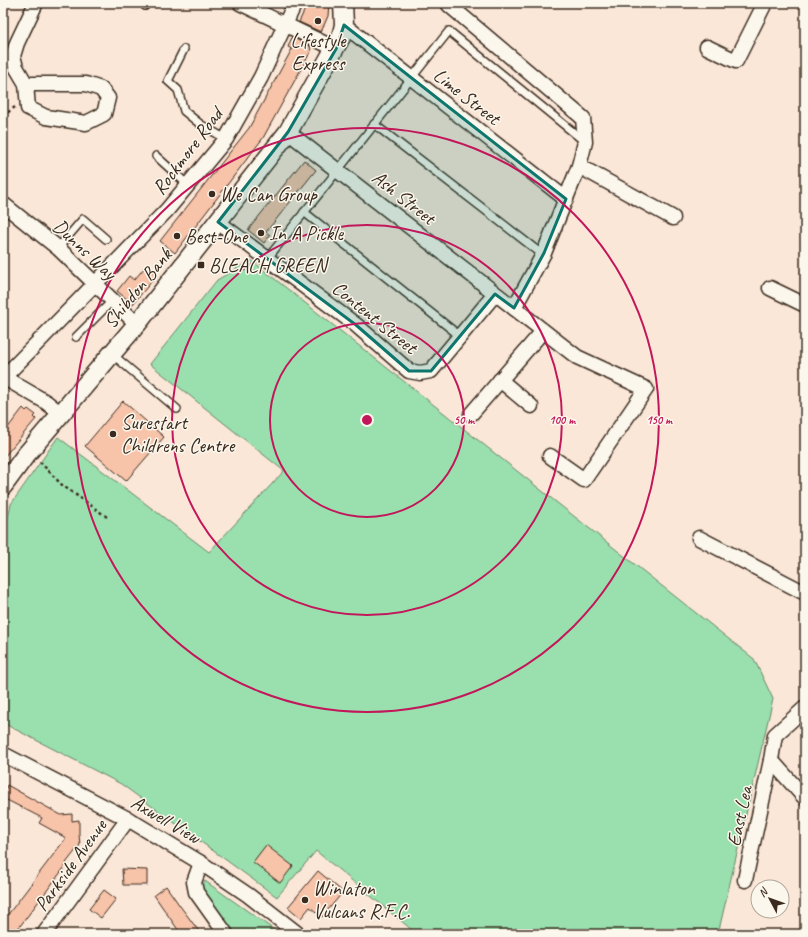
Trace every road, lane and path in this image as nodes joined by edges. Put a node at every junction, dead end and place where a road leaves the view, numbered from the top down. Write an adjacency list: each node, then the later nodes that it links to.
1 (36, 3): 13 (street)
2 (240, 3): 7 (street)
3 (295, 3): 7 (street, Rockmore Road)
4 (343, 3): 8 (street, Shibdon Bank)
5 (766, 3): 9 (street)
6 (449, 5): 17 (street)
7 (287, 24): 11 (street); 16 (street, Rockmore Road)
8 (344, 25): 11 (street, Shibdon Bank); 12 (street, Lime Street)
9 (707, 47)
10 (184, 48): 16 (lane)
11 (336, 49): 15 (street, Shibdon Bank)
12 (411, 77): 14 (lane); 17 (lane); 22 (street, Lime Street)
13 (26, 84): 13 (street)
14 (374, 124): 20 (lane); 29 (lane)
15 (288, 132): 20 (street, Ash Street); 26 (street, Shibdon Bank)
16 (226, 139): 21 (street, Rockmore Road)
17 (585, 142): 19 (street)
18 (156, 156): 21 (lane)
19 (579, 166): 22 (street); 25 (street)
20 (337, 170): 24 (lane); 33 (street, Ash Street)
21 (188, 184): 31 (street, Rockmore Road)
22 (566, 199): 29 (street)
23 (5, 210): 28 (street, Dunns Way)
24 (304, 212): 30 (lane); 39 (lane)
25 (673, 218)
26 (218, 222): 30 (street, Content Street); 37 (street, Shibdon Bank)
27 (106, 239): 28 (lane)
28 (58, 248): 31 (street, Dunns Way)
29 (543, 255): 36 (street)
30 (267, 258): 39 (street, Content Street)
31 (94, 285): 34 (street, Dunns Way); 42 (street, Rockmore Road)
32 (770, 288): 35 (street)
33 (495, 294): 36 (street, Ash Street); 39 (street, Content Street)
34 (112, 301): 37 (street, Dunns Way); 40 (lane)
35 (805, 306)
36 (514, 308): 38 (street, Ash Street)
37 (137, 324): 41 (street, Shibdon Bank)
38 (543, 331): 43 (street); 49 (street, Ash Street)
39 (460, 336)
40 (76, 337)
41 (112, 354): 45 (lane); 46 (street, Shibdon Bank)
42 (3, 377): 46 (street)
43 (500, 380): 44 (street); 47 (street)
44 (532, 406)
45 (177, 409)
46 (60, 414): 48 (street, Shibdon Bank)
47 (471, 414)
48 (30, 452): 50 (street, Shibdon Bank); 51 (path)
49 (550, 456)
50 (3, 486)
51 (107, 517)
52 (699, 538): 53 (street)
53 (805, 593)
54 (805, 708): 56 (street, East Lea)
55 (3, 754): 58 (street, Axwell View)
56 (771, 760): 57 (street, East Lea); 60 (street, East Lea)
57 (805, 798)
58 (128, 819): 59 (street, Axwell View); 61 (street, Parkside Avenue)
59 (201, 863): 62 (street); 63 (street, Axwell View)
60 (745, 880)
61 (44, 934)
62 (226, 934)
63 (298, 934)

